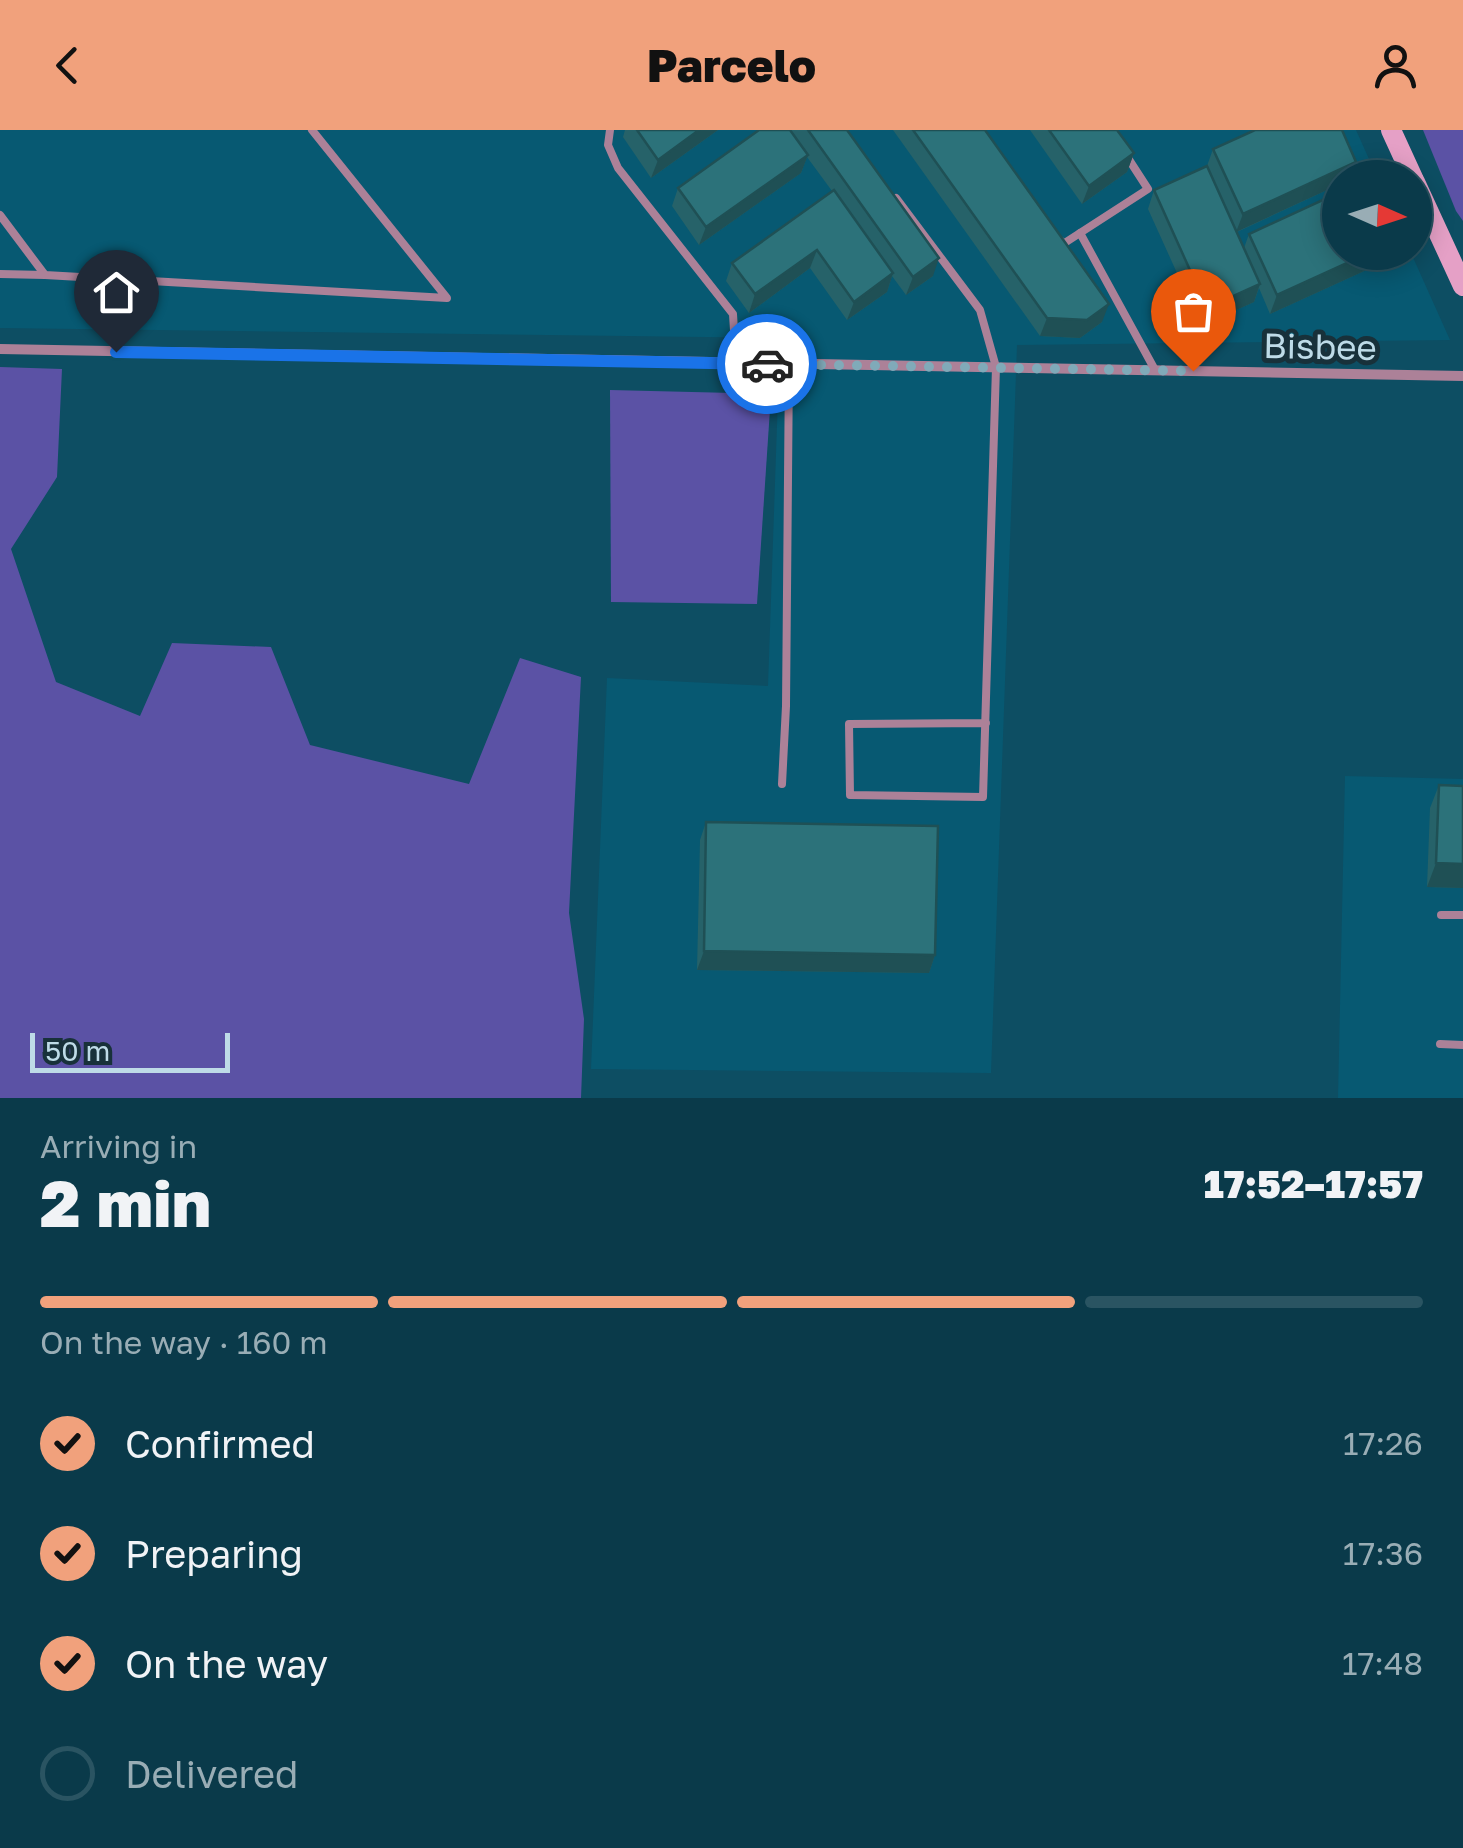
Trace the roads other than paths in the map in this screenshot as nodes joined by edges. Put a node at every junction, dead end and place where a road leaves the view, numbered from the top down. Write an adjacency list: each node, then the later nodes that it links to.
1 (312, 130): 12 (lane)
2 (610, 130): 15 (lane)
3 (1391, 130): 5 (main road)
4 (1119, 145): 10 (lane)
5 (1405, 160)
6 (890, 190): 17 (lane)
7 (0, 215): 12 (lane)
8 (1432, 219): 13 (main road)
9 (1053, 230): 10 (lane)
10 (1080, 234): 18 (lane)
11 (0, 274): 12 (lane)
12 (45, 275)
13 (1463, 286)
14 (0, 349): 15 (street, Bisbee)
15 (736, 363): 16 (street, Bisbee)
16 (789, 364): 17 (street, Bisbee); 21 (lane)
17 (996, 368): 18 (street, Bisbee); 20 (lane)
18 (1154, 370): 19 (street, Bisbee)
19 (1463, 376)
20 (986, 723): 20 (lane)
21 (782, 784)
22 (1441, 914): 23 (lane)
23 (1463, 915)
24 (1440, 1044): 25 (lane)
25 (1463, 1045)

